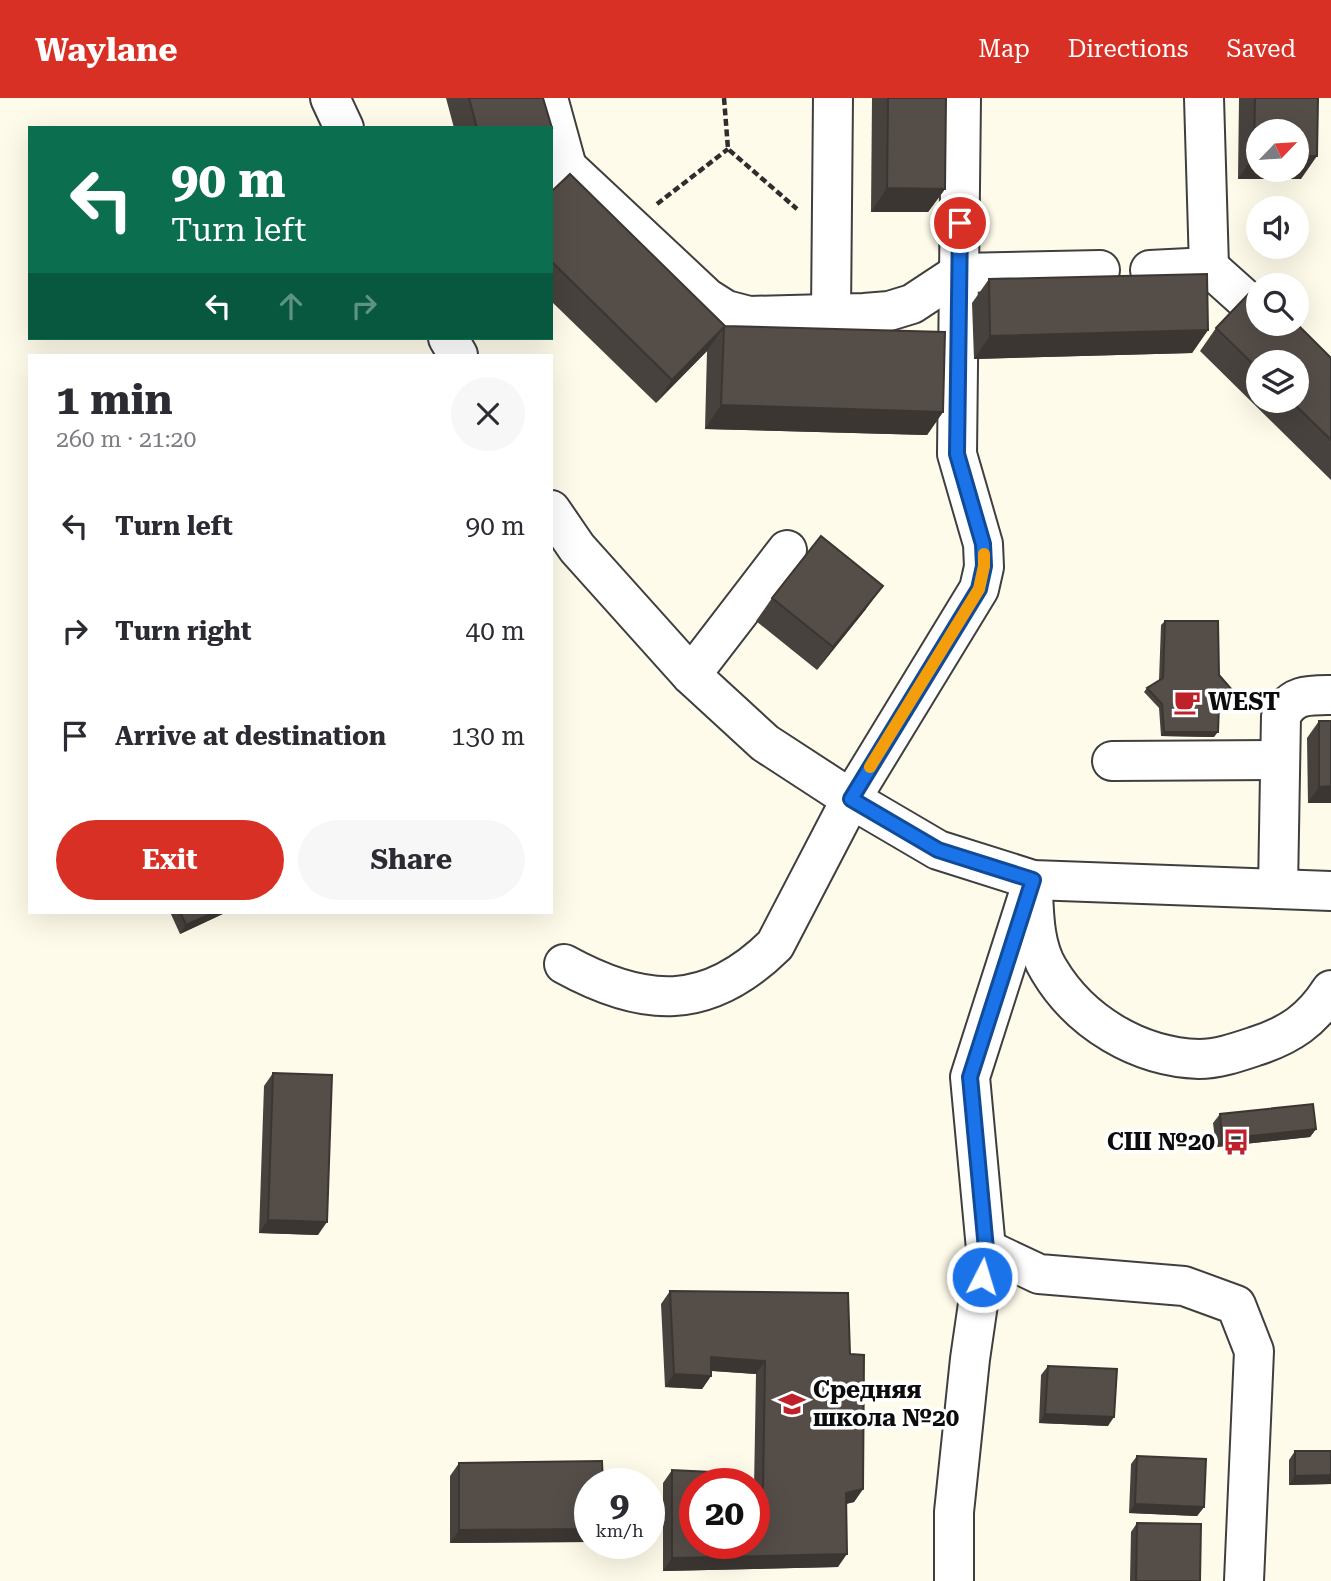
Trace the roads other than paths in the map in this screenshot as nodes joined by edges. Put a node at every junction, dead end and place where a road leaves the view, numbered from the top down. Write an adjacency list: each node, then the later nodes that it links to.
1 (330, 98): 6 (street)
2 (548, 98): 7 (street)
3 (833, 98): 15 (street)
4 (961, 98): 13 (street)
5 (1204, 98): 10 (street)
6 (343, 126)
7 (552, 126)
8 (553, 132): 9 (street)
9 (559, 172): 15 (street)
10 (1209, 267): 12 (street); 14 (street)
11 (1100, 270): 13 (street)
12 (1150, 270)
13 (959, 273): 15 (street); 23 (street)
14 (1246, 300)
15 (831, 313)
16 (553, 517): 18 (street)
17 (787, 550): 19 (street)
18 (564, 554): 19 (street)
19 (691, 675): 23 (street)
20 (1331, 695): 21 (street)
21 (1280, 760): 22 (street); 25 (street)
22 (1112, 761)
23 (851, 799): 24 (street); 27 (street)
24 (1033, 880): 25 (street); 28 (street); 29 (street)
25 (1278, 889): 26 (street)
26 (1331, 891)
27 (564, 964)
28 (1331, 990)
29 (986, 1249): 30 (street); 31 (street)
30 (954, 1581)
31 (1244, 1581)

